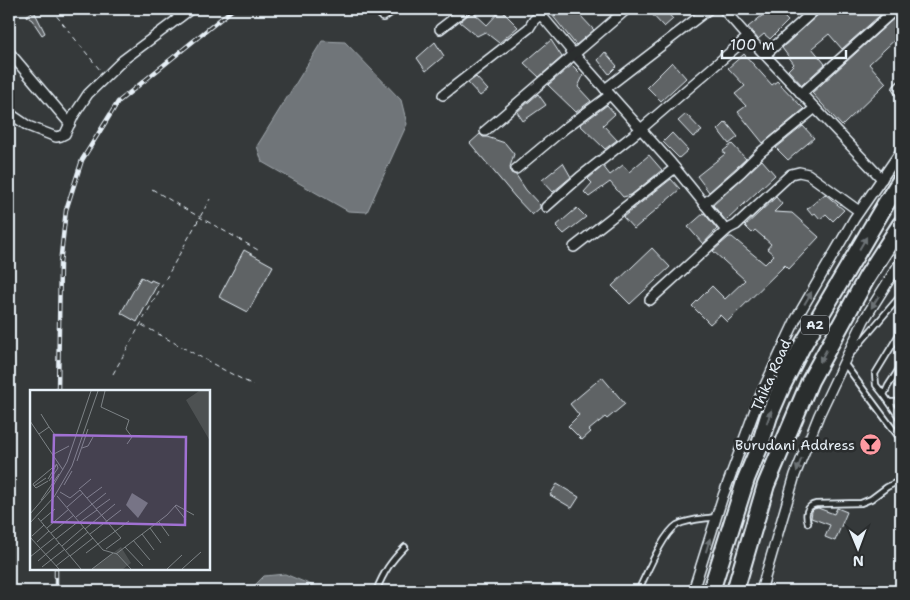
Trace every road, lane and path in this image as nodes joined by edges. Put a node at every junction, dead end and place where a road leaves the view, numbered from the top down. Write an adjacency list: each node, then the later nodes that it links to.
1 (51, 9): 19 (path)
2 (173, 9): 13 (street)
3 (191, 9): 13 (street)
4 (393, 9): 12 (street)
5 (466, 9): 14 (street)
6 (627, 9): 17 (street)
7 (709, 9): 20 (street)
8 (816, 9): 18 (street)
9 (896, 9): 21 (street)
10 (541, 11): 17 (street); 22 (street)
11 (729, 11): 15 (street)
12 (383, 16)
13 (180, 17): 19 (street)
14 (440, 29)
15 (748, 37): 18 (street); 26 (street)
16 (9, 52): 25 (street)
17 (574, 54): 20 (street); 27 (street)
18 (765, 55): 21 (street)
19 (106, 77): 25 (street)
20 (608, 92): 26 (street); 30 (street)
21 (801, 94): 23 (street)
22 (443, 95)
23 (815, 108): 31 (street); 35 (street)
24 (9, 113): 25 (street)
25 (70, 124)
26 (641, 129): 29 (street); 36 (street)
27 (485, 131)
28 (901, 151): 31 (street, Thika Road)
29 (675, 168): 35 (street); 41 (street)
30 (516, 169)
31 (882, 179): 37 (street, Thika Road)
32 (901, 180): 64 (highway, Thika Road / A2, one-way to 32)
33 (152, 189): 38 (path)
34 (210, 199): 38 (path)
35 (704, 204): 40 (street)
36 (546, 207)
37 (860, 211): 40 (street); 58 (street, Thika Road, one-way to 37)
38 (200, 218): 42 (path); 46 (path)
39 (901, 224): 65 (highway, A2, one-way to 65)
40 (728, 229): 45 (street)
41 (574, 247)
42 (258, 250)
43 (901, 261): 48 (street, one-way to 48)
44 (901, 295): 48 (lane)
45 (650, 300)
46 (140, 324): 50 (path); 51 (path)
47 (901, 332): 52 (lane)
48 (844, 362): 56 (lane); 66 (street, one-way to 66)
49 (901, 366): 52 (lane)
50 (113, 374)
51 (253, 385)
52 (884, 395): 54 (lane)
53 (901, 398): 54 (lane)
54 (889, 402): 55 (lane)
55 (901, 420)
56 (901, 440)
57 (901, 480): 59 (lane)
58 (716, 517): 61 (lane); 63 (street, Thika Road, one-way to 58)
59 (808, 523)
60 (405, 547): 62 (lane)
61 (639, 589)
62 (376, 591)
63 (693, 591)
64 (711, 591)
65 (735, 591)
66 (761, 591)

